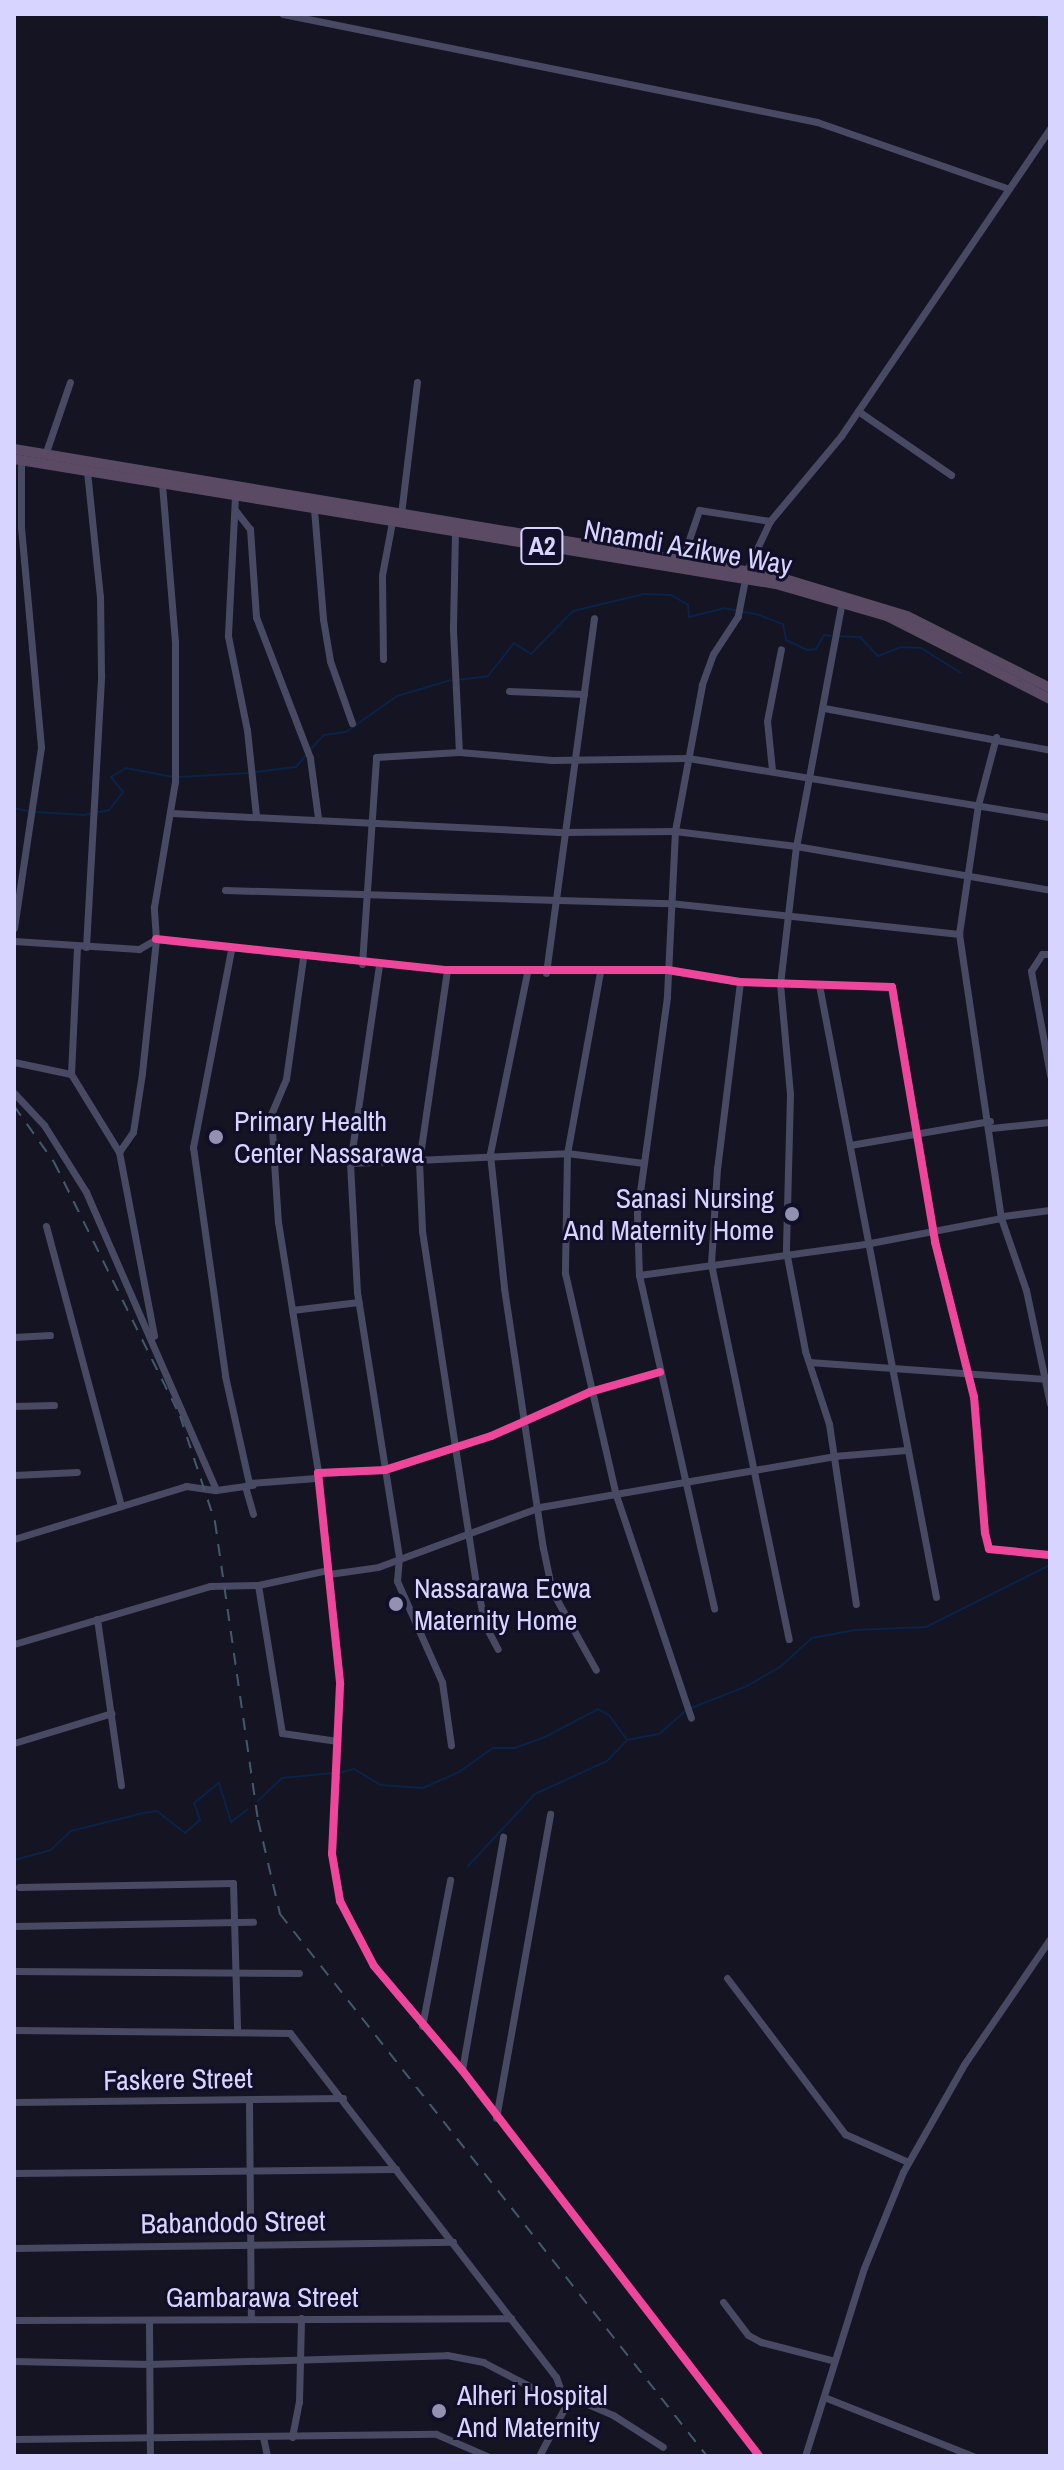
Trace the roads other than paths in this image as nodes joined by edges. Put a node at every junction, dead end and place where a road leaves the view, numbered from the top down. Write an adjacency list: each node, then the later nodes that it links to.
1 (283, 14): 3 (street)
2 (1050, 128): 3 (street)
3 (1009, 189): 6 (street)
4 (70, 382): 8 (street)
5 (417, 382): 16 (street)
6 (858, 411): 11 (street); 17 (street)
7 (14, 449): 8 (highway, Nnamdi Azikwe Way / A2)
8 (45, 455): 16 (highway, Nnamdi Azikwe Way / A2)
9 (17, 459): 10 (highway, Nnamdi Azikwe Way / A2); 54 (street)
10 (87, 472): 12 (highway, Nnamdi Azikwe Way / A2); 58 (street)
11 (951, 475)
12 (162, 484): 13 (highway, Nnamdi Azikwe Way / A2); 39 (street)
13 (235, 496): 14 (highway, Nnamdi Azikwe Way / A2); 15 (street)
14 (314, 509): 16 (highway, Nnamdi Azikwe Way / A2); 30 (street)
15 (235, 510): 40 (street); 42 (street)
16 (397, 518): 18 (highway, Nnamdi Azikwe Way / A2); 19 (highway, Nnamdi Azikwe Way / A2); 24 (street)
17 (770, 521): 19 (street); 20 (street)
18 (455, 532): 20 (highway, Nnamdi Azikwe Way / A2); 33 (street)
19 (682, 560): 20 (highway, Nnamdi Azikwe Way / A2)
20 (746, 575): 21 (highway, Nnamdi Azikwe Way / A2); 25 (highway, Nnamdi Azikwe Way / A2); 34 (street)
21 (842, 601): 28 (highway, Nnamdi Azikwe Way / A2); 29 (street)
22 (594, 618): 27 (street)
23 (781, 649): 36 (street)
24 (383, 659)
25 (1050, 688)
26 (509, 691): 27 (street)
27 (584, 694): 35 (street)
28 (1050, 699)
29 (824, 708): 31 (street); 37 (street)
30 (352, 723)
31 (996, 737): 32 (street); 38 (street)
32 (1050, 750)
33 (459, 752): 35 (street); 43 (street)
34 (688, 758): 35 (street); 36 (street); 44 (street)
35 (575, 759): 45 (street)
36 (772, 770): 37 (street)
37 (812, 776): 38 (street); 46 (street)
38 (978, 805): 41 (street); 47 (street)
39 (171, 813): 40 (street); 56 (street)
40 (256, 816): 42 (street)
41 (1050, 817)
42 (318, 818): 43 (street)
43 (368, 820): 45 (street); 49 (street)
44 (675, 831): 45 (street); 46 (street); 52 (street)
45 (564, 832): 51 (street)
46 (796, 846): 47 (street); 53 (street)
47 (968, 878): 50 (street); 55 (street)
48 (225, 890): 49 (street)
49 (367, 890): 51 (street); 62 (street)
50 (1050, 890)
51 (557, 900): 52 (street); 68 (street)
52 (670, 903): 53 (street); 65 (street)
53 (786, 914): 55 (street); 70 (street)
54 (14, 928)
55 (959, 934): 77 (street)
56 (156, 939): 58 (street); 59 (street); 80 (street)
57 (14, 941): 58 (street)
58 (82, 947): 73 (street)
59 (231, 950): 61 (street); 118 (street)
60 (1050, 954): 74 (street)
61 (303, 958): 62 (street); 95 (street)
62 (362, 964): 63 (street)
63 (379, 965): 64 (street); 84 (street)
64 (447, 970): 67 (street); 83 (street)
65 (668, 970): 66 (street); 69 (street); 85 (street)
66 (600, 972): 68 (street); 81 (street)
67 (527, 973): 68 (street); 82 (street)
68 (546, 973)
69 (740, 982): 70 (street); 92 (street)
70 (780, 984): 71 (street); 91 (street)
71 (819, 985): 78 (street); 79 (street)
72 (14, 1062): 73 (street)
73 (71, 1074): 80 (street)
74 (1050, 1075)
75 (14, 1093): 98 (street)
76 (1050, 1122): 77 (street)
77 (990, 1124): 78 (street); 87 (street)
78 (919, 1134): 79 (street); 89 (street)
79 (850, 1145): 90 (street)
80 (119, 1152): 98 (street)
81 (567, 1153): 82 (street); 85 (street); 104 (street)
82 (490, 1154): 83 (street); 108 (street)
83 (419, 1161): 84 (street); 109 (street)
84 (350, 1163): 94 (street)
85 (643, 1163): 93 (street)
86 (1050, 1210): 87 (street)
87 (1002, 1217): 89 (street); 103 (street)
88 (46, 1226): 121 (street)
89 (936, 1229): 90 (street); 102 (street)
90 (865, 1244): 91 (street); 100 (street)
91 (786, 1251): 92 (street); 99 (street)
92 (711, 1264): 93 (street); 112 (street)
93 (639, 1275): 101 (street)
94 (359, 1302): 95 (street); 113 (street)
95 (292, 1310): 116 (street)
96 (50, 1335): 97 (street)
97 (14, 1337)
98 (156, 1346): 119 (street)
99 (809, 1362): 100 (street); 111 (street)
100 (889, 1366): 102 (street); 110 (street)
101 (660, 1372): 104 (street); 117 (street)
102 (969, 1375): 103 (street); 126 (street)
103 (1044, 1379): 105 (street)
104 (590, 1392): 108 (street); 120 (street)
105 (1050, 1404)
106 (54, 1405): 107 (street)
107 (14, 1406)
108 (525, 1421): 109 (street); 122 (street)
109 (454, 1449): 113 (street); 124 (street)
110 (906, 1450): 111 (street); 130 (street)
111 (834, 1456): 112 (street); 131 (street)
112 (757, 1469): 117 (street); 134 (street)
113 (385, 1470): 116 (street); 127 (street)
114 (77, 1472): 115 (street)
115 (14, 1475)
116 (317, 1476): 118 (street); 128 (street)
117 (686, 1481): 120 (street); 132 (street)
118 (249, 1485): 119 (street); 123 (street)
119 (216, 1490): 121 (street)
120 (615, 1492): 122 (street); 139 (street)
121 (121, 1506): 125 (street)
122 (540, 1507): 124 (street); 137 (street)
123 (253, 1514)
124 (468, 1533): 127 (street); 136 (street)
125 (14, 1539)
126 (1050, 1555)
127 (399, 1558): 128 (street); 142 (street)
128 (329, 1572): 129 (street); 140 (street)
129 (258, 1585): 133 (street); 140 (street)
130 (936, 1597)
131 (856, 1604)
132 (714, 1609)
133 (97, 1619): 135 (street); 138 (street)
134 (789, 1639)
135 (14, 1644)
136 (498, 1649)
137 (596, 1670)
138 (112, 1713): 141 (street); 143 (street)
139 (691, 1718)
140 (337, 1741): 156 (street)
141 (14, 1743)
142 (451, 1745)
143 (121, 1785)
144 (550, 1814): 163 (street)
145 (503, 1837): 159 (street)
146 (450, 1880): 156 (street)
147 (19, 1887): 149 (street)
148 (253, 1922): 149 (street)
149 (236, 1924): 150 (street); 153 (street)
150 (14, 1926)
151 (1050, 1939): 164 (street)
152 (14, 1971): 153 (street)
153 (235, 1973): 154 (street); 157 (street)
154 (299, 1973)
155 (727, 1978): 164 (street)
156 (422, 2026): 159 (street)
157 (237, 2029): 158 (street); 160 (street)
158 (14, 2030)
159 (462, 2070): 163 (street)
160 (343, 2098): 161 (street, Faskere Street); 165 (street)
161 (249, 2101): 162 (street, Faskere Street); 166 (street)
162 (14, 2102)
163 (496, 2118): 193 (street)
164 (908, 2162): 179 (street)
165 (396, 2169): 166 (street); 168 (street)
166 (249, 2170): 167 (street); 169 (street)
167 (14, 2173)
168 (453, 2242): 169 (street, Babandodo Street); 173 (street)
169 (248, 2244): 170 (street, Babandodo Street); 174 (street)
170 (14, 2248)
171 (723, 2302): 179 (street)
172 (301, 2318): 173 (street, Gambarawa Street); 174 (street, Gambarawa Street); 177 (street)
173 (511, 2318): 181 (street)
174 (251, 2319): 176 (street, Gambarawa Street)
175 (14, 2320): 176 (street, Gambarawa Street)
176 (149, 2320): 180 (street)
177 (301, 2360): 180 (street); 183 (street); 185 (street)
178 (14, 2361): 180 (street)
179 (835, 2361): 182 (street)
180 (149, 2364): 187 (street)
181 (564, 2394): 183 (street); 188 (street)
182 (824, 2397): 194 (street); 195 (street)
183 (566, 2405): 192 (street)
184 (263, 2437): 185 (street); 187 (street); 190 (street)
185 (292, 2437): 191 (street)
186 (14, 2439): 187 (street)
187 (149, 2440): 189 (street)
188 (663, 2447)
189 (150, 2456)
190 (267, 2456)
191 (487, 2456)
192 (539, 2456)
193 (759, 2456)
194 (805, 2456)
195 (973, 2456)

